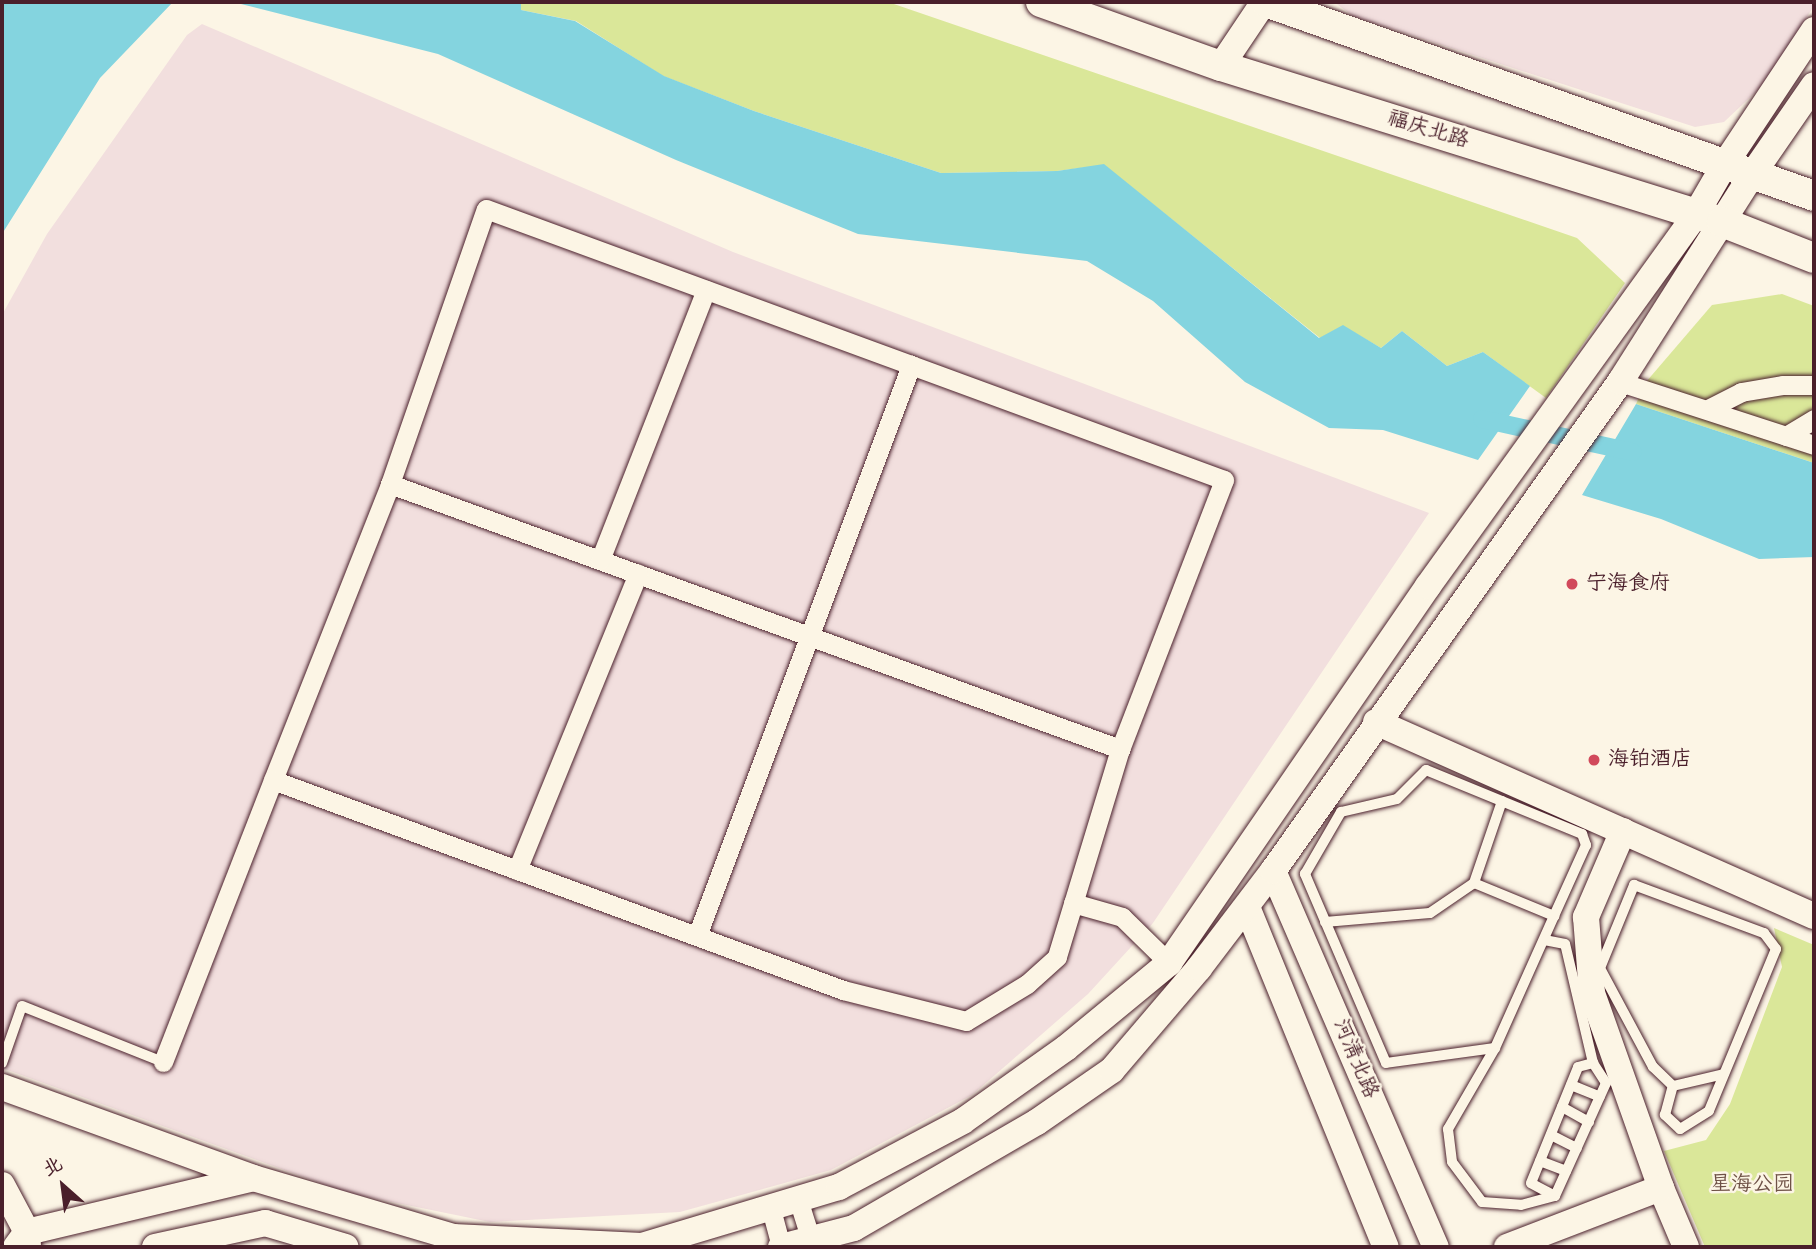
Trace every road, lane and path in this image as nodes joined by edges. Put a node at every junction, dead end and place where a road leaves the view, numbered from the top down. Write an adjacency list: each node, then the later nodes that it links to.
1 (1041, 2): 4 (main road, 福庆北路)
2 (1265, 2): 4 (main road); 6 (main road)
3 (1814, 30): 6 (main road)
4 (1221, 66): 9 (main road, 福庆北路)
5 (1814, 85): 7 (main road)
6 (1725, 164): 7 (main road); 9 (main road)
7 (1752, 175): 8 (main road); 9 (main road)
8 (1814, 196)
9 (1709, 218): 10 (main road, 福庆北路); 13 (main road); 39 (main road)
10 (1814, 258)
11 (706, 290): 12 (street); 19 (street); 20 (street)
12 (911, 365): 22 (street); 24 (street)
13 (1620, 382): 15 (street); 23 (main road)
14 (1814, 385): 15 (street)
15 (1708, 409): 17 (street)
16 (1814, 419): 17 (street)
17 (1786, 436): 18 (street)
18 (1814, 445)
19 (390, 484): 20 (street); 25 (street)
20 (600, 560): 21 (street)
21 (638, 574): 22 (street); 28 (street)
22 (810, 636): 24 (street); 36 (street)
23 (1376, 722): 27 (main road); 29 (main road)
24 (1120, 749): 31 (street)
25 (273, 780): 28 (street); 42 (street)
26 (1502, 801): 30 (lane); 33 (lane); 35 (lane)
27 (1623, 831): 34 (main road); 40 (main road)
28 (517, 870): 36 (street)
29 (1273, 871): 32 (main road); 68 (main road, 河清北路)
30 (1474, 883): 33 (lane); 35 (lane)
31 (1073, 903): 36 (street); 39 (street)
32 (1247, 907): 63 (main road); 67 (main road, 河清北路)
33 (1554, 916): 37 (lane)
34 (1814, 916)
35 (1325, 922): 41 (lane)
36 (697, 936)
37 (1544, 940): 38 (lane); 41 (lane)
38 (1565, 944): 40 (lane); 44 (lane)
39 (1169, 963): 60 (main road)
40 (1594, 965): 45 (lane); 47 (lane); 58 (main road)
41 (1495, 1048): 59 (lane)
42 (163, 1062): 43 (lane)
43 (2, 1063)
44 (1592, 1063): 46 (lane); 49 (lane)
45 (1724, 1074): 47 (lane); 47 (lane)
46 (1571, 1085): 49 (lane); 50 (lane)
47 (1673, 1086)
48 (2, 1087): 56 (main road)
49 (1600, 1097): 51 (lane)
50 (1562, 1107): 51 (lane); 52 (lane)
51 (1589, 1122): 53 (lane)
52 (1551, 1135): 53 (lane); 54 (lane)
53 (1577, 1148): 55 (lane)
54 (1540, 1161): 55 (lane); 59 (lane)
55 (1566, 1171): 59 (lane)
56 (253, 1178): 61 (main road); 62 (main road)
57 (2, 1185): 62 (main road)
58 (1661, 1188): 69 (main road); 70 (main road)
59 (1555, 1196)
60 (798, 1199): 61 (main road); 63 (street)
61 (771, 1209): 66 (street)
62 (24, 1242)
63 (812, 1243): 66 (main road)
64 (155, 1247): 65 (main road)
65 (346, 1247)
66 (781, 1247)
67 (1386, 1247)
68 (1436, 1247)
69 (1507, 1247)
70 (1686, 1247)

